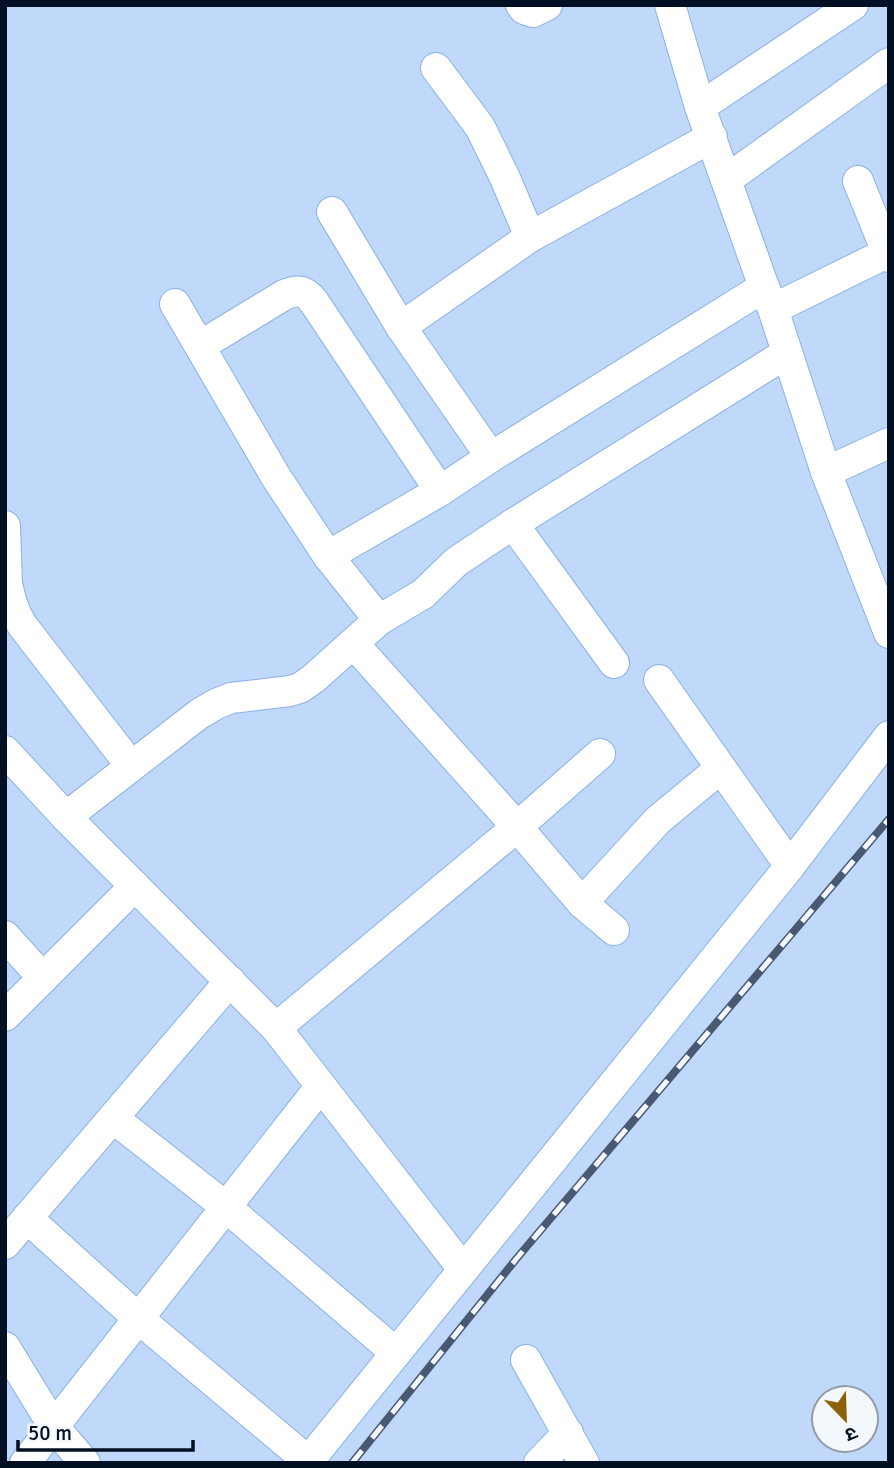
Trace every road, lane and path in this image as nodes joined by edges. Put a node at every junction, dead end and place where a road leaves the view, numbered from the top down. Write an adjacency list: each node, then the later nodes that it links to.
1 (521, 5): 2 (street)
2 (547, 5)
3 (670, 5): 7 (street)
4 (853, 5): 7 (street)
5 (889, 63): 9 (street)
6 (436, 68): 12 (street)
7 (701, 107): 8 (street)
8 (712, 137): 9 (street); 12 (street)
9 (726, 180): 14 (street)
10 (858, 181): 13 (street)
11 (332, 212): 16 (street)
12 (530, 237): 16 (street)
13 (888, 254): 14 (street)
14 (769, 298): 18 (street); 20 (street)
15 (175, 304): 17 (street)
16 (401, 327): 20 (street)
17 (200, 346): 22 (street); 25 (street)
18 (788, 353): 21 (street); 23 (street)
19 (889, 443): 21 (street)
20 (491, 457): 22 (street)
21 (826, 472): 27 (street)
22 (440, 491): 25 (street)
23 (513, 524): 26 (street); 29 (street)
24 (5, 527): 34 (street)
25 (328, 555): 26 (street)
26 (379, 620): 28 (street)
27 (889, 633)
28 (353, 643): 34 (street); 37 (street)
29 (614, 663)
30 (659, 680): 35 (street)
31 (889, 736): 38 (street)
32 (600, 754): 37 (street)
33 (8, 759): 36 (street)
34 (131, 766): 36 (street)
35 (721, 768): 38 (street); 40 (street)
36 (66, 817): 39 (street)
37 (517, 827): 40 (street); 46 (street)
38 (790, 866): 52 (street)
39 (135, 886): 43 (street); 44 (street)
40 (582, 903): 41 (street)
41 (614, 930)
42 (5, 936): 43 (street)
43 (43, 978): 45 (street)
44 (230, 981): 46 (street); 48 (street)
45 (5, 1016)
46 (276, 1028): 47 (street)
47 (321, 1086): 49 (street); 52 (street)
48 (113, 1118): 49 (street); 50 (street)
49 (226, 1207): 53 (street); 55 (street)
50 (27, 1219): 51 (street); 53 (street)
51 (5, 1244)
52 (464, 1269): 55 (street)
53 (139, 1318): 57 (street); 59 (street)
54 (5, 1347): 57 (street)
55 (396, 1353): 59 (street)
56 (526, 1360): 58 (street)
57 (54, 1427): 60 (street); 61 (street)
58 (568, 1433): 62 (street); 63 (street)
59 (308, 1462)
60 (25, 1463)
61 (85, 1463)
62 (539, 1463)
63 (584, 1463)

